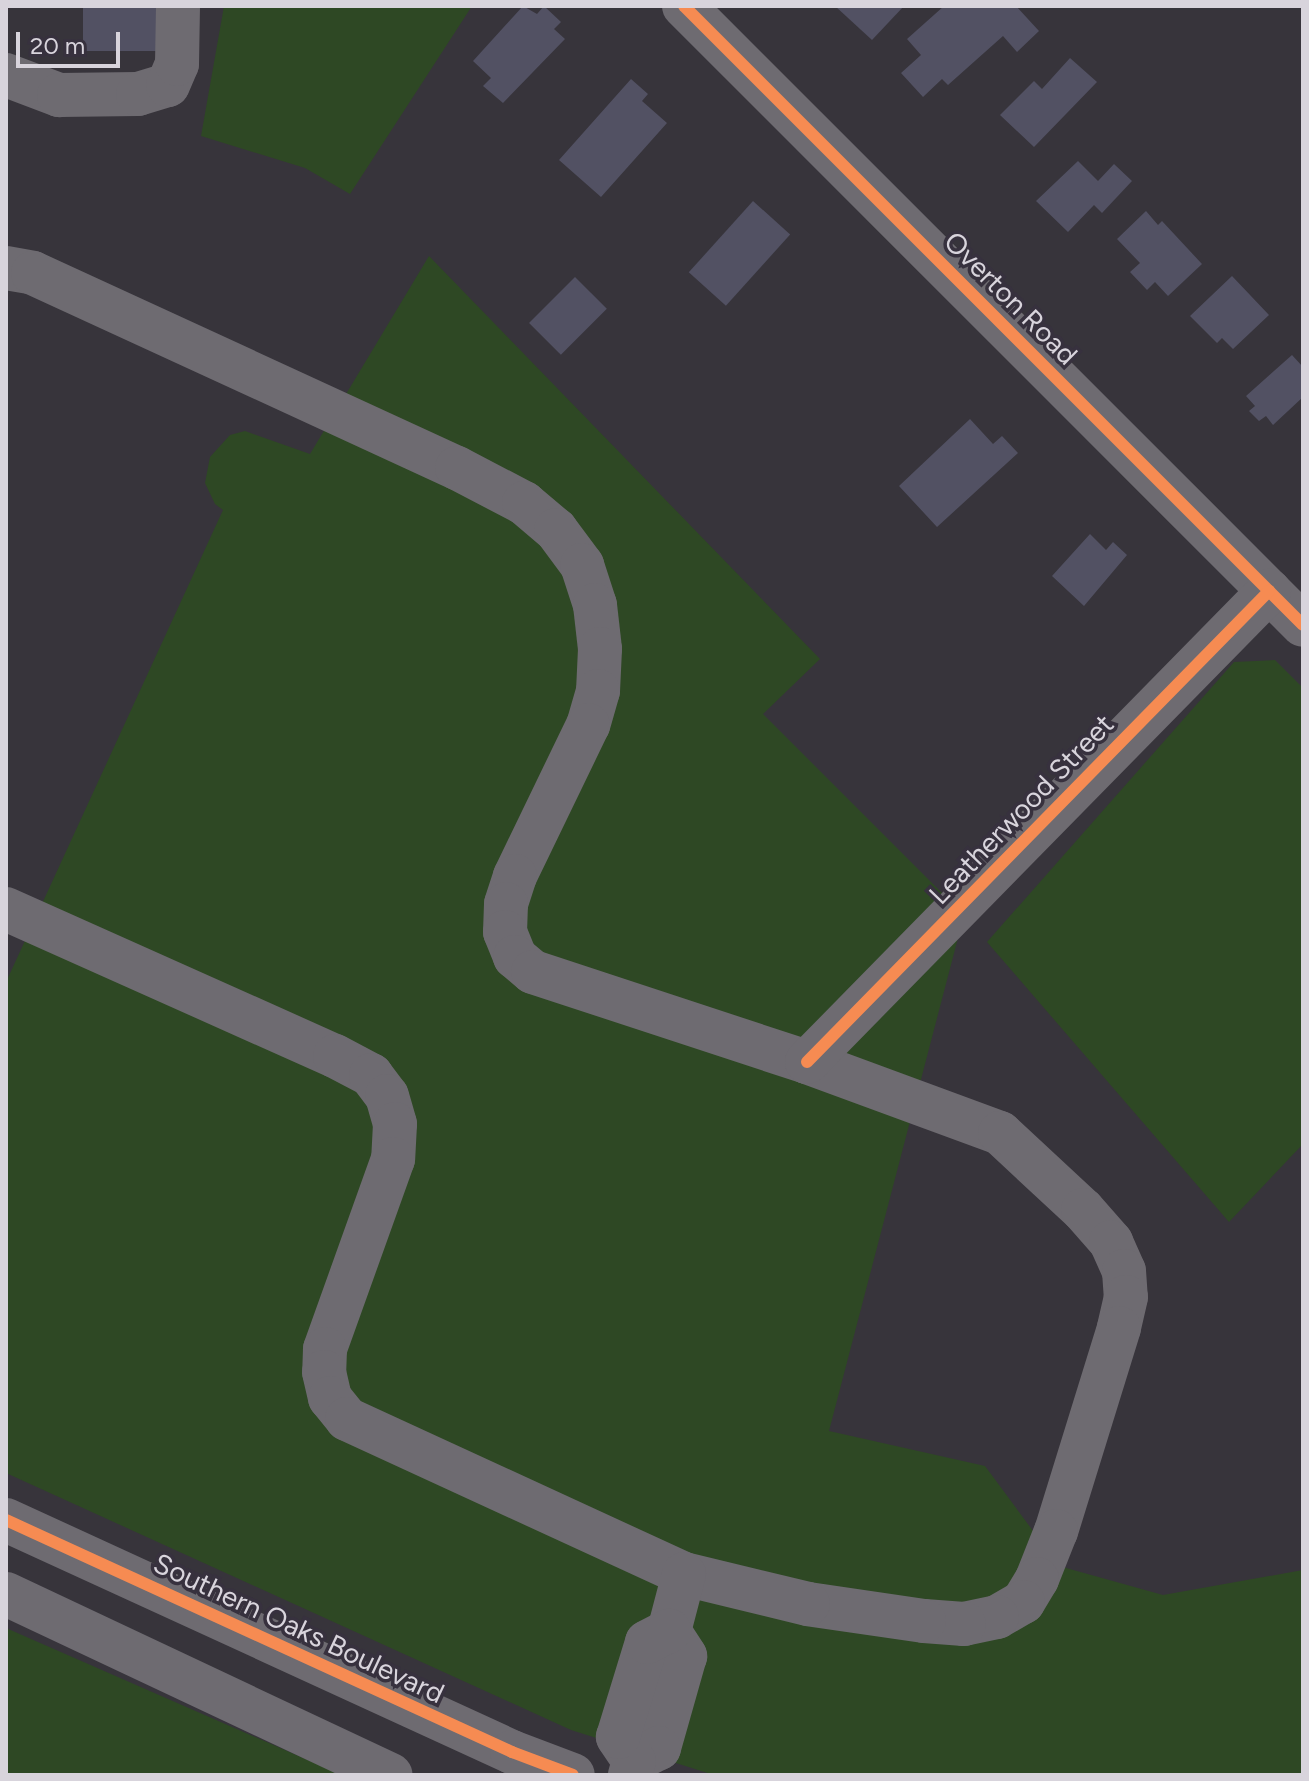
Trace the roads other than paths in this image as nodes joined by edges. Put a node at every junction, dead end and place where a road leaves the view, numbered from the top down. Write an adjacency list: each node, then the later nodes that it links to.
1 (178, 6): 3 (street)
2 (684, 6): 5 (street, Overton Road)
3 (6, 75)
4 (6, 268): 8 (street)
5 (1269, 591): 6 (street, Overton Road); 8 (street, Leatherwood Street)
6 (1303, 625)
7 (6, 909): 10 (street)
8 (807, 1062): 10 (street)
9 (6, 1520): 14 (street, Southern Oaks Boulevard)
10 (684, 1574): 12 (street)
11 (6, 1594): 13 (street)
12 (632, 1768)
13 (391, 1775)
14 (573, 1775)

